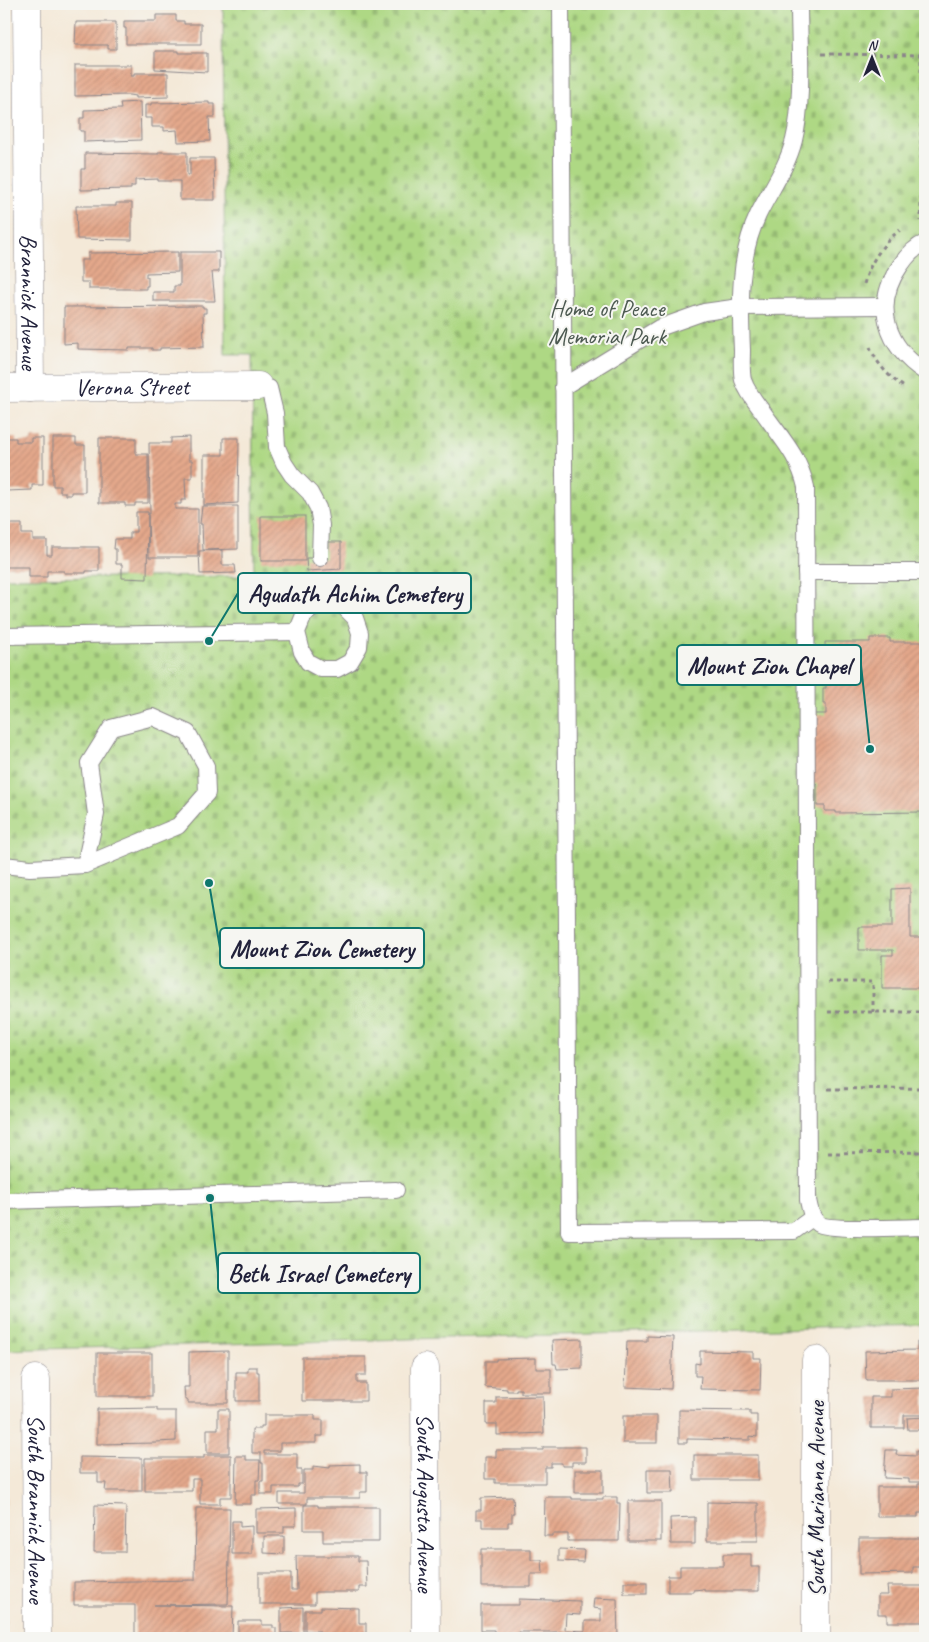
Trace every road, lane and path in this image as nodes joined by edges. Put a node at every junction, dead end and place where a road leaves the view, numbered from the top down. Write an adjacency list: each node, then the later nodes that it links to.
1 (28, 4): 13 (street, Brannick Avenue)
2 (561, 4): 12 (lane)
3 (798, 4): 5 (lane)
4 (921, 4): 6 (path)
5 (799, 53): 6 (path); 9 (lane)
6 (923, 55): 7 (path)
7 (923, 244): 8 (lane)
8 (885, 306): 9 (lane); 10 (lane)
9 (740, 307): 12 (lane); 15 (lane)
10 (925, 372)
11 (258, 386): 13 (street, Verona Street); 14 (lane)
12 (563, 387): 35 (lane)
13 (17, 388)
14 (320, 558)
15 (806, 572): 16 (lane); 21 (lane)
16 (925, 572)
17 (297, 632): 18 (lane)
18 (4, 636)
19 (4, 865): 20 (lane)
20 (85, 865): 20 (lane)
21 (807, 982): 22 (lane); 23 (path)
22 (808, 1012): 23 (path); 26 (lane)
23 (873, 1012): 24 (path)
24 (925, 1012)
25 (925, 1088): 27 (path)
26 (808, 1089): 27 (path); 31 (lane)
27 (830, 1089): 28 (path)
28 (830, 1098)
29 (830, 1152): 30 (path); 31 (path); 32 (path)
30 (925, 1152)
31 (808, 1153): 35 (lane)
32 (830, 1162)
33 (396, 1190): 34 (lane)
34 (4, 1200)
35 (812, 1218): 36 (lane)
36 (925, 1227)
37 (816, 1360): 42 (street, South Marianna Avenue)
38 (425, 1368): 41 (street, South Augusta Avenue)
39 (36, 1379): 40 (street, South Brannick Avenue)
40 (37, 1638)
41 (426, 1638)
42 (816, 1638)

